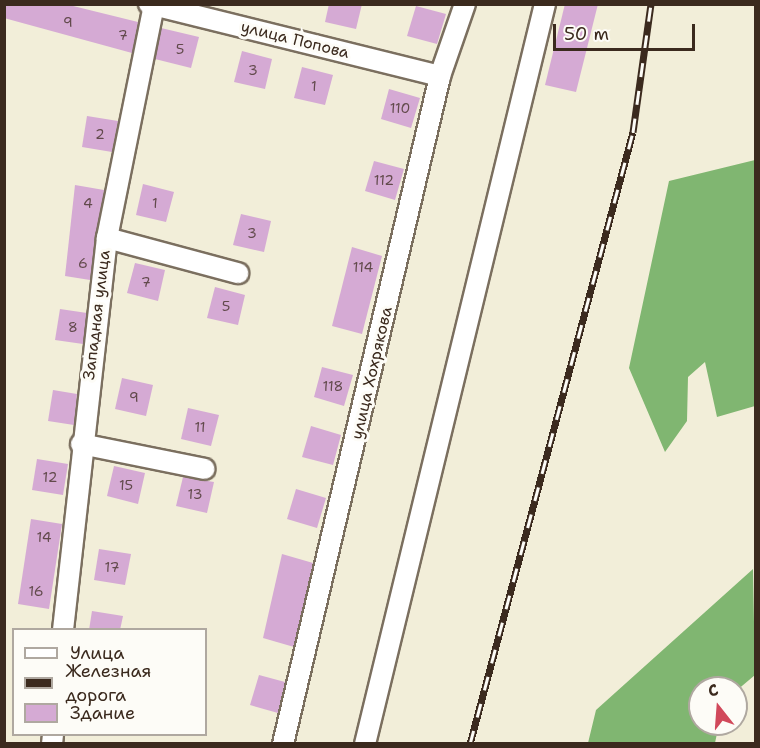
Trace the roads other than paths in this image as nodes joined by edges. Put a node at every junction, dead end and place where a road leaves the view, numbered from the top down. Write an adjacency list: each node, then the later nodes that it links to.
1 (465, 4): 4 (street, улица Хохрякова)
2 (545, 4): 11 (street)
3 (153, 5): 4 (street, улица Попова); 5 (street, Западная улица)
4 (440, 76): 10 (street, улица Хохрякова)
5 (107, 238): 6 (street); 7 (street, Западная улица)
6 (238, 273)
7 (81, 444): 8 (street); 9 (street, Западная улица)
8 (205, 469)
9 (63, 628)
10 (284, 744)
11 (364, 744)

